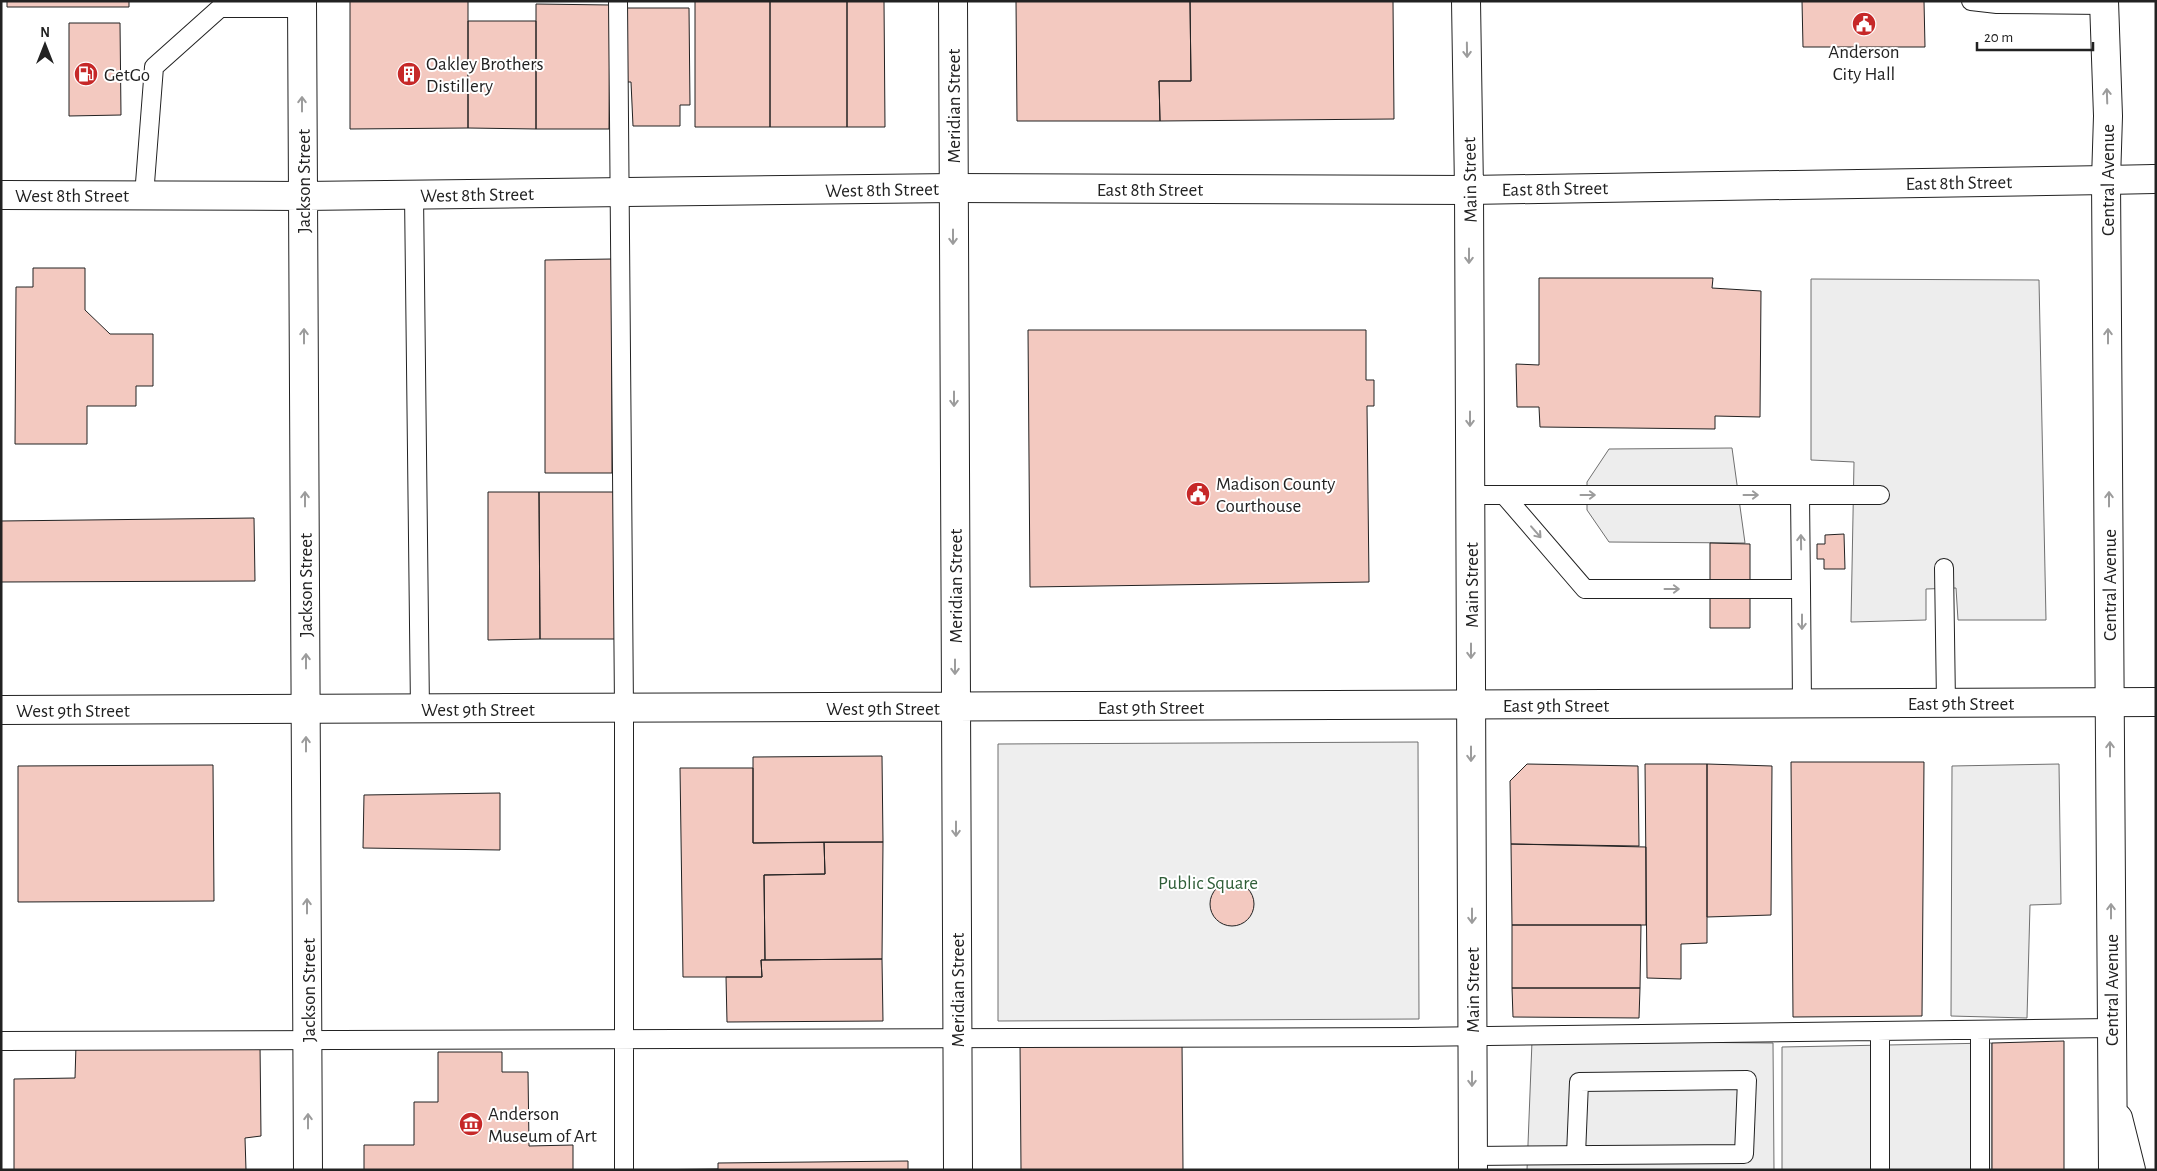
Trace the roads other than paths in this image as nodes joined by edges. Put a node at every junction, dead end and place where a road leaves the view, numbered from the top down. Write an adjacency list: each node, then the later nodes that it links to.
1 (618, 1): 13 (lane)
2 (953, 1): 11 (street, Meridian Street)
3 (1466, 1): 12 (street, Main Street, one-way to 12)
4 (1971, 1): 5 (lane)
5 (1997, 3): 6 (lane)
6 (2104, 3): 10 (street, Central Avenue, one-way to 6)
7 (302, 4): 8 (lane); 17 (street, Jackson Street, one-way to 7)
8 (220, 5): 16 (lane)
9 (2155, 179): 10 (street, East 8th Street)
10 (2106, 180): 12 (street, East 8th Street); 24 (street, Central Avenue, one-way to 10)
11 (953, 188): 12 (street, East 8th Street); 13 (street, West 8th Street); 29 (street, Meridian Street, one-way to 29)
12 (1469, 190): 18 (street, Main Street, one-way to 18)
13 (619, 192): 14 (street, West 8th Street); 30 (lane)
14 (414, 194): 17 (street, West 8th Street); 33 (lane)
15 (1, 195): 16 (street, West 8th Street)
16 (144, 196): 17 (street, West 8th Street)
17 (303, 196): 32 (street, Jackson Street, one-way to 17)
18 (1470, 494): 19 (lane); 28 (street, Main Street, one-way to 28)
19 (1504, 494): 20 (lane, one-way to 20); 23 (lane, one-way to 23)
20 (1800, 495): 21 (lane); 23 (lane, one-way to 20)
21 (1880, 495)
22 (1944, 568): 26 (lane)
23 (1801, 589): 27 (lane, one-way to 27)
24 (2110, 702): 25 (street, East 9th Street); 26 (street, East 9th Street); 34 (street, Central Avenue, one-way to 24)
25 (2156, 702)
26 (1946, 703): 27 (street, East 9th Street)
27 (1802, 704): 28 (street, East 9th Street)
28 (1471, 705): 29 (street, East 9th Street); 37 (street, Main Street, one-way to 37)
29 (956, 708): 30 (street, West 9th Street); 40 (street, Meridian Street, one-way to 40)
30 (624, 709): 33 (street, West 9th Street); 39 (lane)
31 (1, 710): 32 (street, West 9th Street)
32 (306, 710): 33 (street, West 9th Street); 38 (street, Jackson Street, one-way to 32)
33 (420, 710)
34 (2112, 1028): 35 (lane); 42 (street, Central Avenue)
35 (1980, 1031): 36 (lane); 49 (lane)
36 (1880, 1032): 37 (lane); 48 (lane)
37 (1472, 1036): 40 (lane); 44 (street, Main Street, one-way to 44)
38 (308, 1039): 39 (lane); 41 (lane); 45 (street, Jackson Street, one-way to 38)
39 (624, 1039): 40 (lane); 46 (lane)
40 (957, 1039): 47 (street, Meridian Street)
41 (1, 1041)
42 (2112, 1091): 50 (street, Central Avenue); 51 (street)
43 (1576, 1155): 43 (lane); 44 (lane)
44 (1473, 1163)
45 (308, 1170)
46 (624, 1170)
47 (958, 1170)
48 (1880, 1170)
49 (1980, 1170)
50 (2113, 1170)
51 (2131, 1170)

